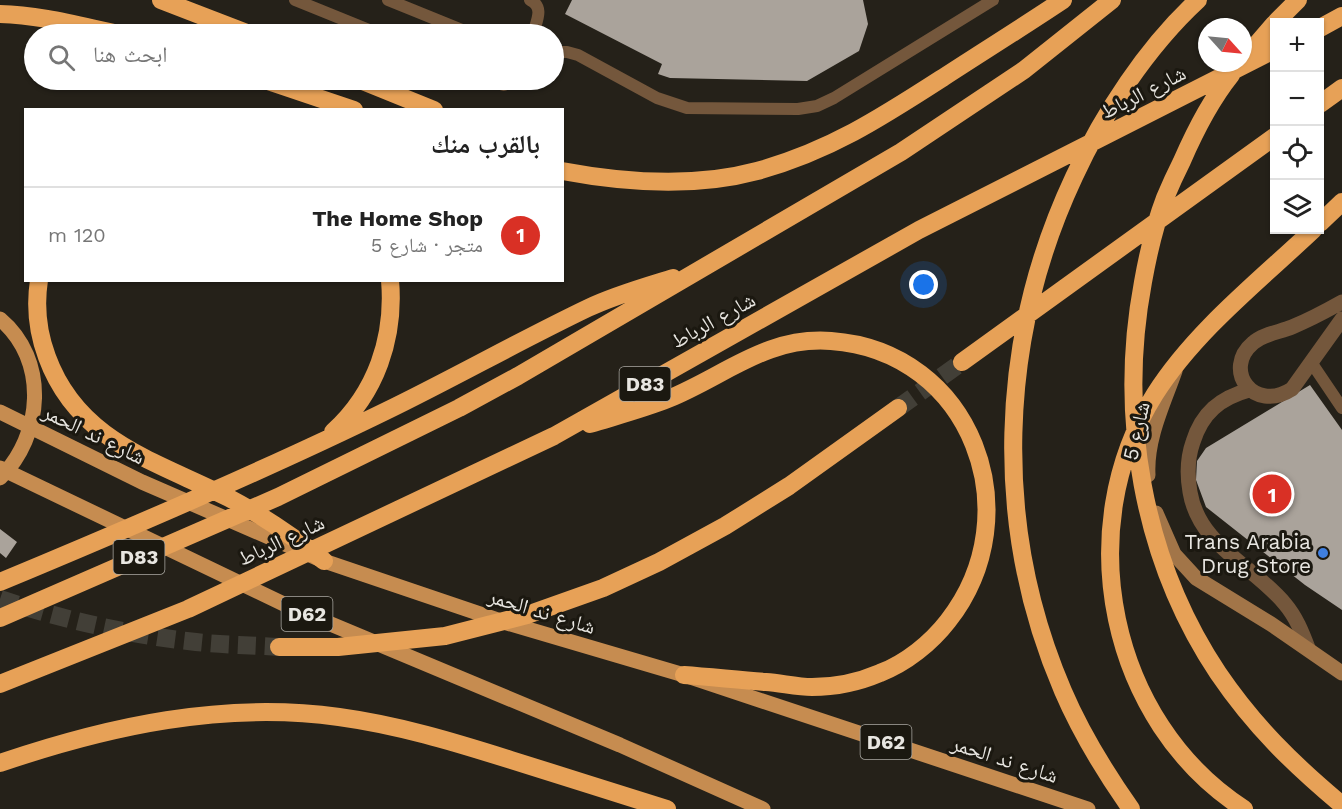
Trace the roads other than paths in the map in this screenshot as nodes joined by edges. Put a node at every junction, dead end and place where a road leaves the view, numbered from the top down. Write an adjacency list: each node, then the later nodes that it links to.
1 (161, 0): 14 (highway)
2 (388, 0): 16 (lane)
3 (530, 0): 17 (lane)
4 (993, 0): 21 (lane)
5 (1063, 0): 31 (highway)
6 (1112, 0): 35 (highway, شارع الرباط / D83)
7 (1198, 0): 65 (highway)
8 (1298, 0): 12 (highway)
9 (298, 1): 15 (lane)
10 (9, 14): 13 (highway)
11 (1342, 16): 18 (highway)
12 (1280, 18)
13 (64, 24)
14 (223, 24)
15 (354, 24)
16 (447, 24)
17 (535, 24)
18 (1324, 26)
19 (1270, 29): 20 (highway)
20 (1252, 49)
21 (564, 52)
22 (1270, 53): 48 (highway, شارع الرباط / D83)
23 (1233, 72): 61 (highway)
24 (1342, 88): 27 (highway)
25 (295, 90): 28 (highway)
26 (385, 90): 29 (highway)
27 (1324, 101)
28 (348, 108)
29 (429, 108)
30 (1270, 141): 42 (highway)
31 (565, 170)
32 (1342, 202): 33 (highway)
33 (1324, 219)
34 (1309, 234): 41 (highway)
35 (703, 268): 49 (highway); 54 (highway, شارع الرباط / D83)
36 (39, 282): 52 (highway)
37 (390, 282): 49 (highway)
38 (1342, 302): 44 (street)
39 (1342, 318): 43 (street)
40 (0, 319): 51 (main road)
41 (1179, 361): 56 (street, شارع 5); 66 (highway)
42 (962, 362)
43 (1311, 362): 44 (street); 46 (lane)
44 (1250, 390): 56 (street)
45 (898, 408): 55 (highway)
46 (1342, 408)
47 (0, 412): 52 (main road, شارع ند الحمر / D62)
48 (554, 436): 58 (highway); 59 (highway, شارع الرباط / D83)
49 (315, 446): 53 (highway)
50 (0, 468): 63 (main road, D62)
51 (0, 478)
52 (324, 561): 58 (main road, شارع ند الحمر / D62)
53 (0, 582)
54 (0, 618)
55 (279, 647)
56 (1308, 648): 57 (street, شارع 5)
57 (1342, 673)
58 (684, 675): 64 (main road, شارع ند الحمر / D62)
59 (0, 684)
60 (0, 763): 62 (highway)
61 (1342, 804)
62 (667, 809)
63 (763, 809)
64 (1088, 809)
65 (1131, 809)
66 (1244, 809)

